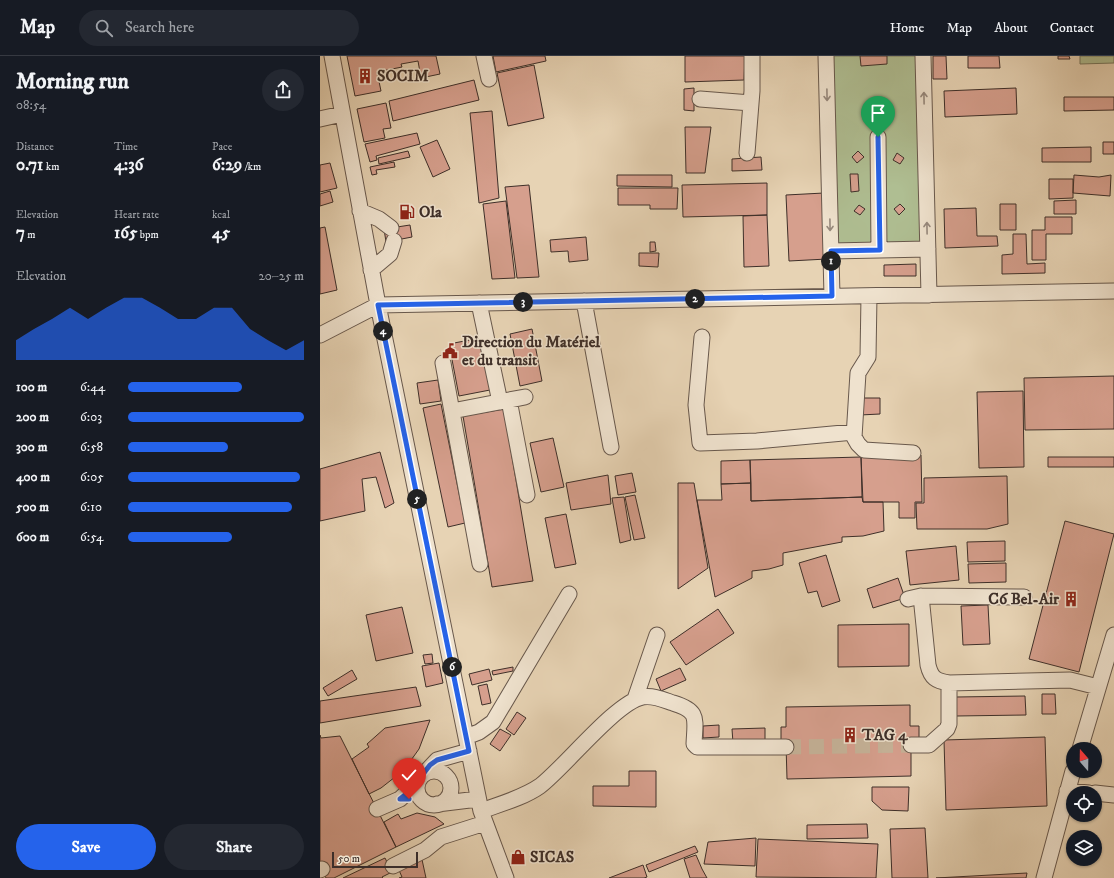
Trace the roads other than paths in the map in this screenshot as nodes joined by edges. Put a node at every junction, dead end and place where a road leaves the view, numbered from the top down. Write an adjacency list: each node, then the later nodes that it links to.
1 (332, 56): 9 (street)
2 (484, 56): 6 (street)
3 (752, 56): 8 (street)
4 (826, 56): 16 (street, one-way to 16)
5 (924, 56): 14 (street, one-way to 5)
6 (489, 79)
7 (700, 99): 8 (street)
8 (750, 103): 12 (street)
9 (342, 114): 10 (street); 13 (street)
10 (320, 119)
11 (878, 137): 15 (street)
12 (747, 153)
13 (360, 211): 17 (street); 17 (street)
14 (928, 249): 15 (street); 19 (street)
15 (880, 250): 16 (street)
16 (831, 251): 20 (street)
17 (371, 270): 24 (street)
18 (1114, 291): 19 (street)
19 (929, 295): 21 (street)
20 (832, 296): 21 (street); 22 (street)
21 (869, 296): 31 (street)
22 (584, 301): 23 (street); 32 (street)
23 (479, 302): 24 (street); 29 (street)
24 (378, 305): 25 (street); 43 (street)
25 (320, 335)
26 (702, 337): 31 (street)
27 (443, 363): 30 (street)
28 (525, 397): 29 (street)
29 (504, 401): 30 (street); 34 (street)
30 (452, 411): 35 (street)
31 (854, 432): 33 (street)
32 (611, 447)
33 (914, 453)
34 (527, 495)
35 (480, 564)
36 (569, 594): 43 (street)
37 (1024, 597): 40 (street)
38 (657, 635): 42 (street)
39 (1114, 635): 41 (street)
40 (949, 684): 41 (street); 45 (street)
41 (1098, 687): 44 (street)
42 (635, 699): 46 (street); 57 (street)
43 (466, 737): 47 (street)
44 (1082, 742)
45 (911, 745)
46 (786, 747)
47 (469, 751): 48 (street); 57 (street)
48 (447, 756): 49 (street); 50 (street)
49 (421, 778): 50 (street); 54 (street); 55 (street)
50 (449, 779): 55 (street)
51 (1102, 794): 52 (street)
52 (1114, 795)
53 (1066, 796): 60 (street)
54 (400, 799): 55 (street); 56 (street)
55 (430, 803): 57 (street)
56 (377, 809)
57 (481, 811): 58 (street); 59 (street)
58 (393, 866)
59 (506, 878)
60 (1044, 878)

